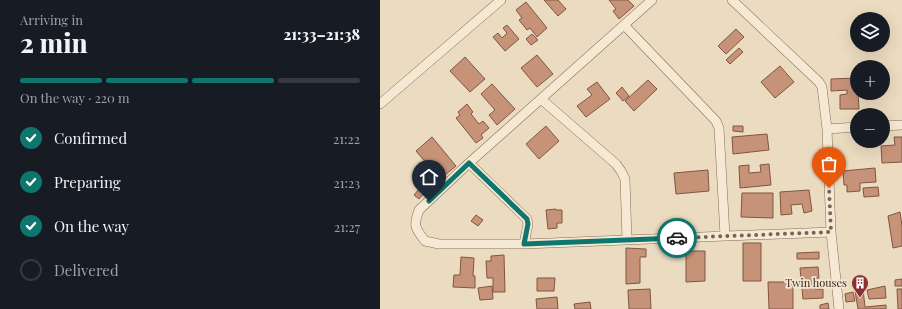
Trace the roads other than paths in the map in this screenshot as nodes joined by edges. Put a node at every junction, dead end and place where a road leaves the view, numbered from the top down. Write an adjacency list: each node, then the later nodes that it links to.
1 (501, 0): 6 (street)
2 (652, 0): 4 (street)
3 (732, 0): 10 (street)
4 (624, 25): 5 (street); 13 (street)
5 (541, 99): 11 (street); 14 (street)
6 (380, 104)
7 (902, 125): 8 (street)
8 (890, 126)
9 (850, 127): 10 (street)
10 (827, 129): 12 (street)
11 (469, 163): 15 (street); 15 (street)
12 (831, 232): 13 (street); 16 (street)
13 (725, 236): 14 (street)
14 (627, 240): 15 (street)
15 (524, 244)
16 (839, 309)

